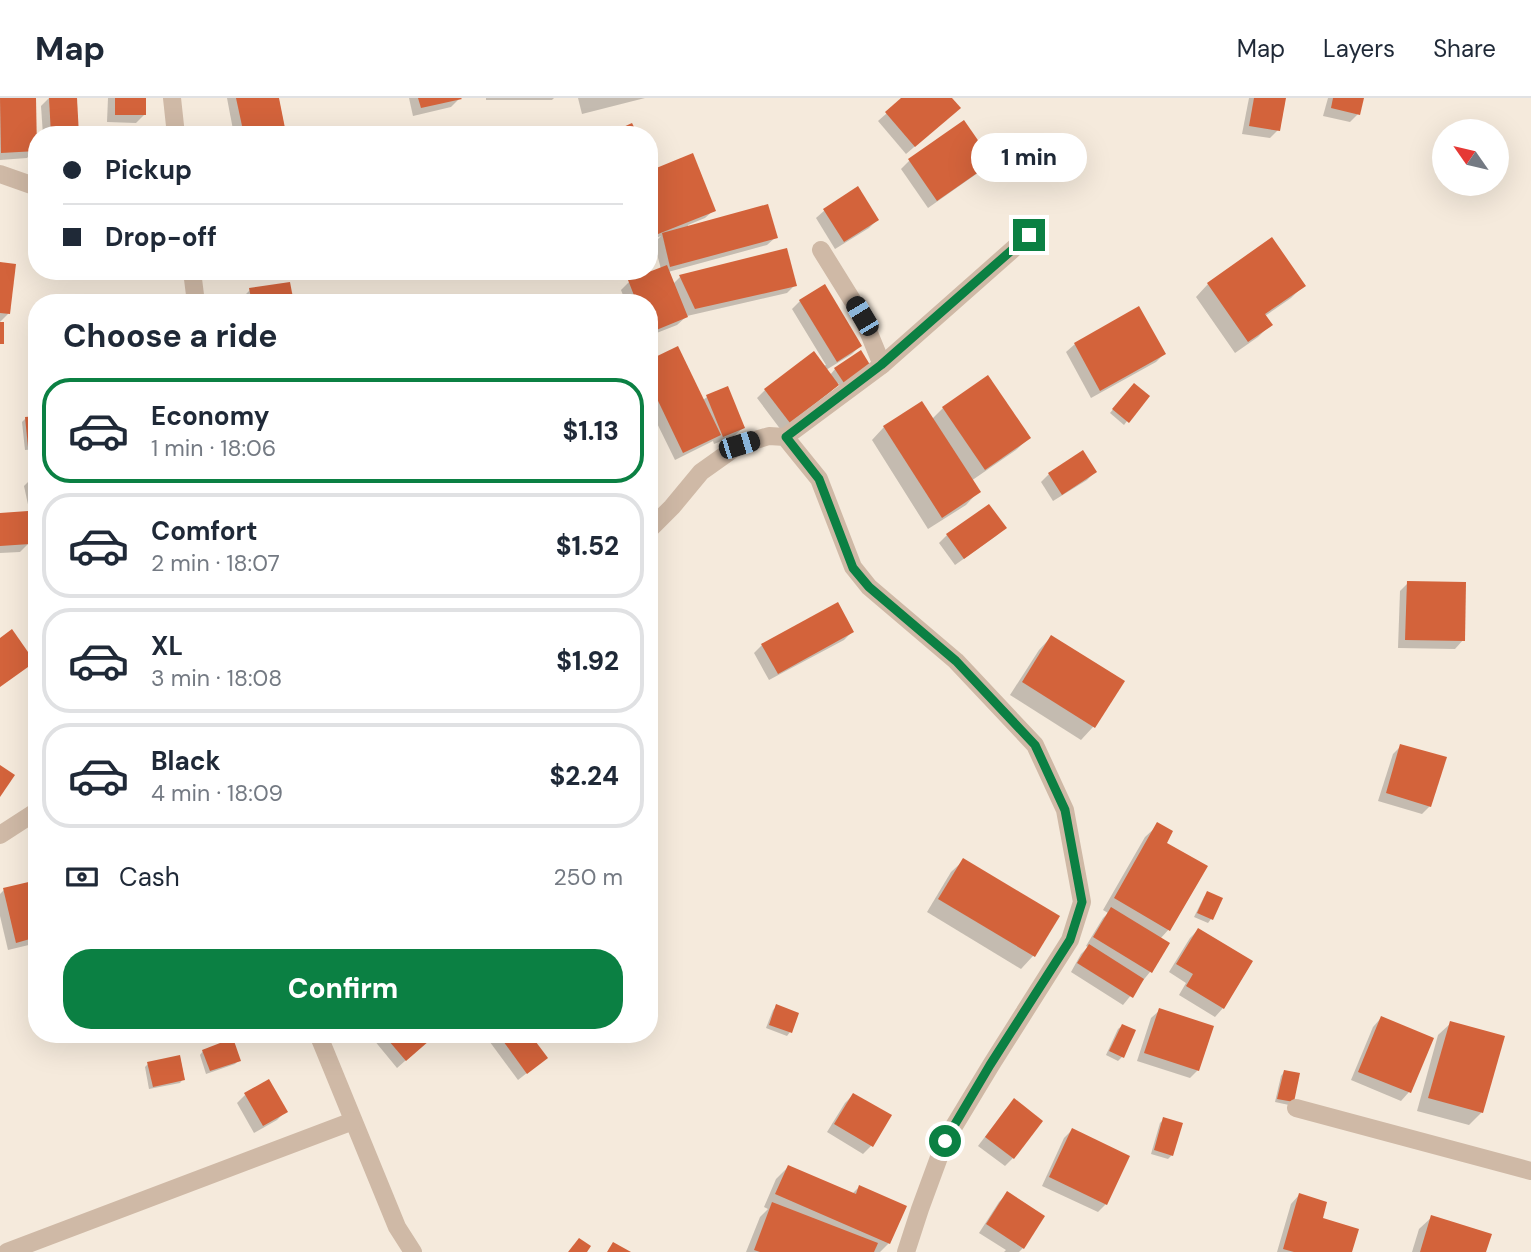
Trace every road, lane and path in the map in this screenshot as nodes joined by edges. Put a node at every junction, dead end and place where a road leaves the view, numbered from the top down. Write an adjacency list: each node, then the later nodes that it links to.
1 (172, 98): 2 (street)
2 (175, 126)
3 (0, 174): 4 (street)
4 (28, 184)
5 (1029, 235): 7 (street)
6 (821, 250): 7 (street)
7 (881, 365): 8 (street)
8 (786, 437): 9 (street); 18 (street)
9 (658, 521)
10 (28, 817): 11 (street)
11 (0, 835)
12 (321, 1043): 14 (street)
13 (1296, 1108): 15 (street)
14 (353, 1121): 16 (street); 17 (street)
15 (1531, 1171)
16 (7, 1252)
17 (413, 1252)
18 (906, 1252)

